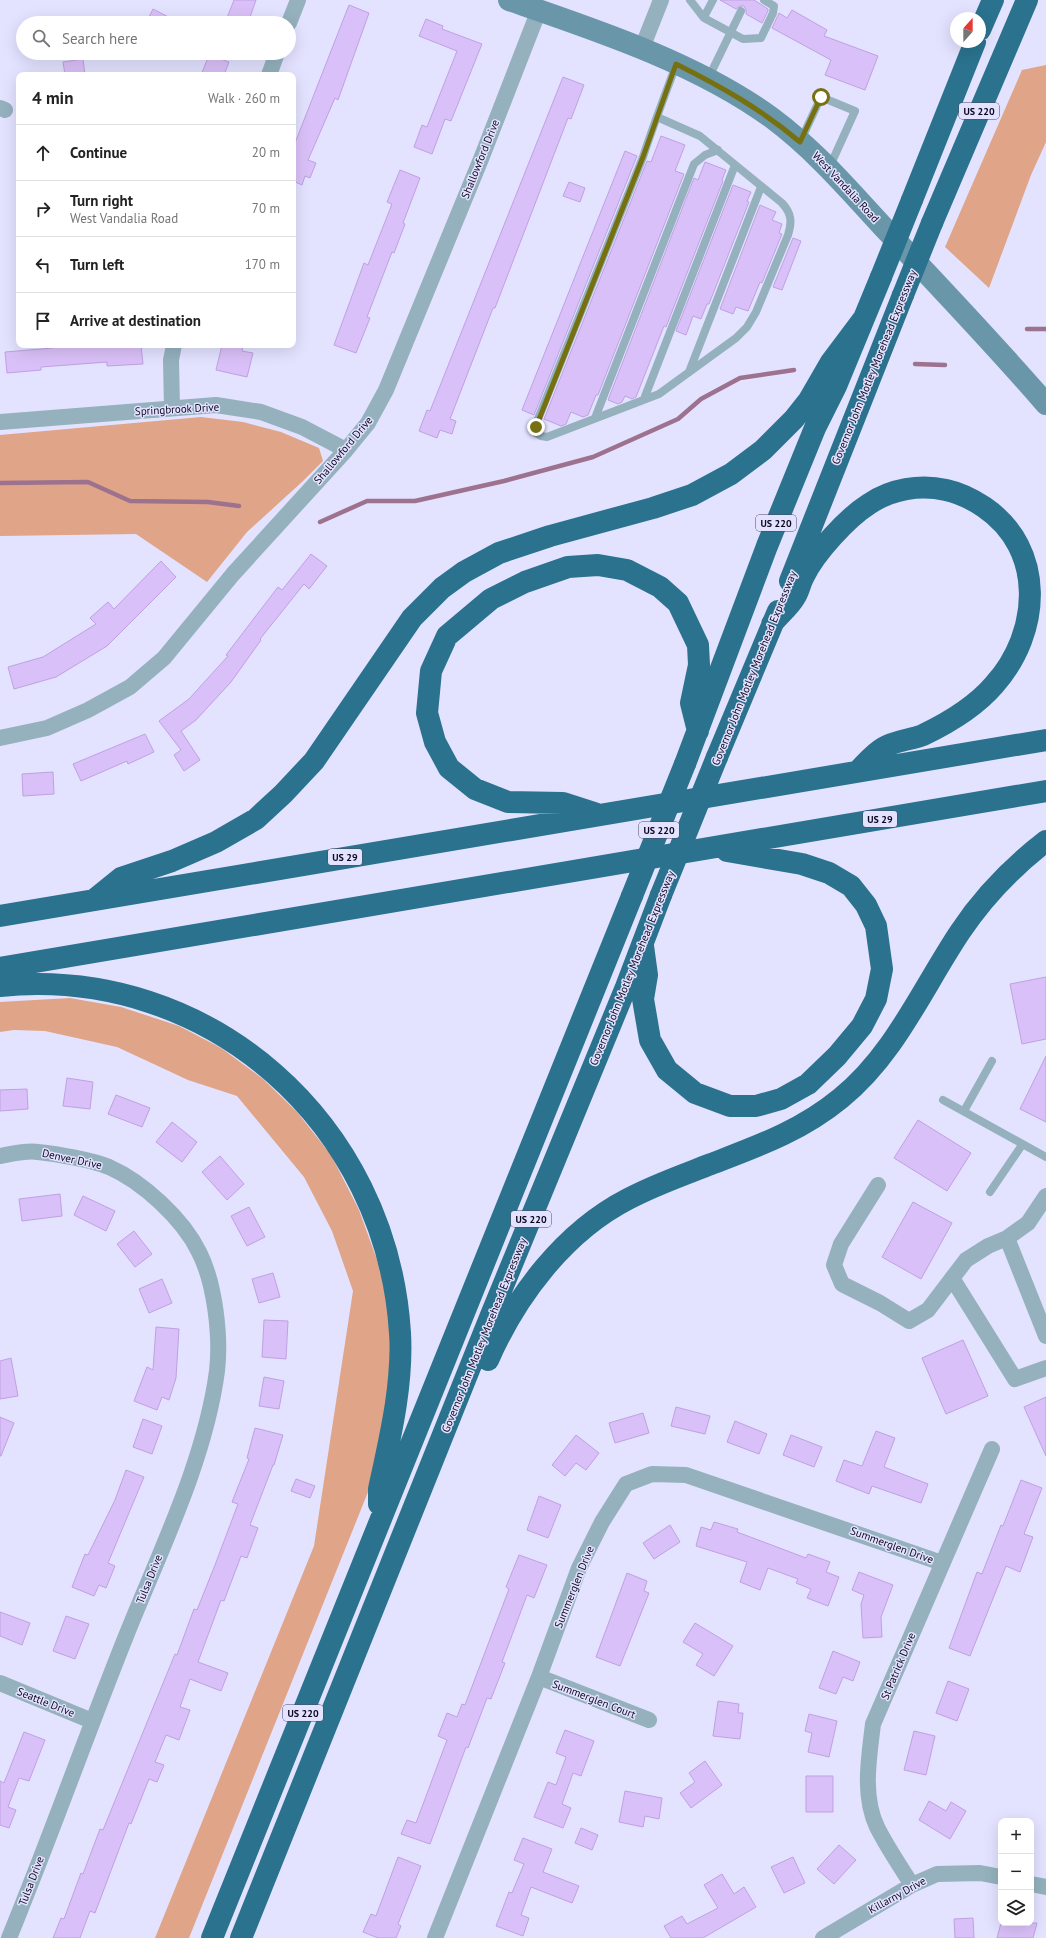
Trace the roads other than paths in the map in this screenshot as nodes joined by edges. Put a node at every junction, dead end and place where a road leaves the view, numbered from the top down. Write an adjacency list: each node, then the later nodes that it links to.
1 (298, 0): 11 (street)
2 (509, 0): 9 (main road, West Vandalia Road)
3 (662, 0): 15 (street)
4 (690, 0): 13 (lane)
5 (713, 0): 13 (lane)
6 (764, 0): 14 (lane)
7 (993, 0): 12 (highway)
8 (1027, 0): 36 (highway, Governor John Motley Morehead Expressway / US 220, bridge)
9 (539, 10): 15 (main road, West Vandalia Road); 35 (street, Shallowford Drive)
10 (741, 11): 14 (lane)
11 (292, 16)
12 (986, 16)
13 (704, 17): 14 (lane)
14 (730, 31): 20 (lane)
15 (642, 48): 18 (main road, West Vandalia Road)
16 (973, 48): 27 (highway, US 220, bridge)
17 (274, 60): 19 (street)
18 (676, 64): 20 (main road, West Vandalia Road); 21 (lane)
19 (269, 72)
20 (707, 79): 22 (main road, West Vandalia Road)
21 (657, 117): 23 (lane); 33 (lane)
22 (800, 142): 25 (main road, West Vandalia Road); 25 (lane)
23 (718, 150): 24 (lane); 33 (lane)
24 (735, 165): 26 (lane); 30 (lane)
25 (828, 169): 31 (main road, West Vandalia Road)
26 (761, 187): 29 (lane); 29 (lane)
27 (864, 318): 37 (highway, US 220); 45 (highway)
28 (173, 348): 32 (street)
29 (689, 372): 30 (lane)
30 (644, 399): 33 (lane)
31 (1046, 404)
32 (172, 408): 34 (street, Springbrook Drive); 35 (street, Springbrook Drive)
33 (595, 418)
34 (0, 422)
35 (346, 450): 38 (street, Shallowford Drive)
36 (772, 624): 40 (highway); 47 (highway, Governor John Motley Morehead Expressway / US 220, bridge)
37 (698, 731): 42 (highway); 66 (highway, US 220, bridge)
38 (0, 738)
39 (1046, 740): 40 (highway, US 29)
40 (859, 770): 42 (highway, US 29)
41 (1046, 791): 44 (highway, US 29)
42 (597, 814): 45 (highway, US 29)
43 (1046, 841): 65 (highway)
44 (714, 848): 47 (highway); 48 (highway, US 29)
45 (94, 900): 46 (highway, US 29)
46 (0, 916)
47 (643, 940): 65 (highway, Governor John Motley Morehead Expressway / US 220)
48 (0, 968)
49 (0, 986): 66 (highway)
50 (992, 1061): 52 (lane)
51 (943, 1100): 52 (lane)
52 (964, 1111): 53 (lane)
53 (1022, 1145): 55 (lane); 57 (lane)
54 (0, 1156): 59 (street, Denver Drive)
55 (1046, 1157)
56 (878, 1185): 61 (street)
57 (990, 1192)
58 (1046, 1196): 60 (street)
59 (174, 1216): 70 (street, Tulsa Drive)
60 (1007, 1238): 61 (street); 62 (street)
61 (952, 1278): 63 (street)
62 (1046, 1336)
63 (1046, 1368)
64 (992, 1449): 67 (street, St Patrick Drive)
65 (419, 1497): 78 (highway, Governor John Motley Morehead Expressway / US 220)
66 (379, 1526): 77 (highway, US 220)
67 (942, 1563): 68 (street, Summerglen Drive); 73 (street, St Patrick Drive)
68 (539, 1677): 71 (street, Summerglen Court); 79 (street, Summerglen Drive)
69 (0, 1683): 70 (street, Seattle Drive)
70 (92, 1720): 76 (street, Tulsa Drive)
71 (649, 1720)
72 (998, 1877): 73 (street, Killarny Drive)
73 (912, 1885): 80 (street, Killarny Drive)
74 (1034, 1885): 75 (street)
75 (1046, 1887)
76 (7, 1932)
77 (212, 1938)
78 (241, 1938)
79 (435, 1938)
80 (823, 1938)

